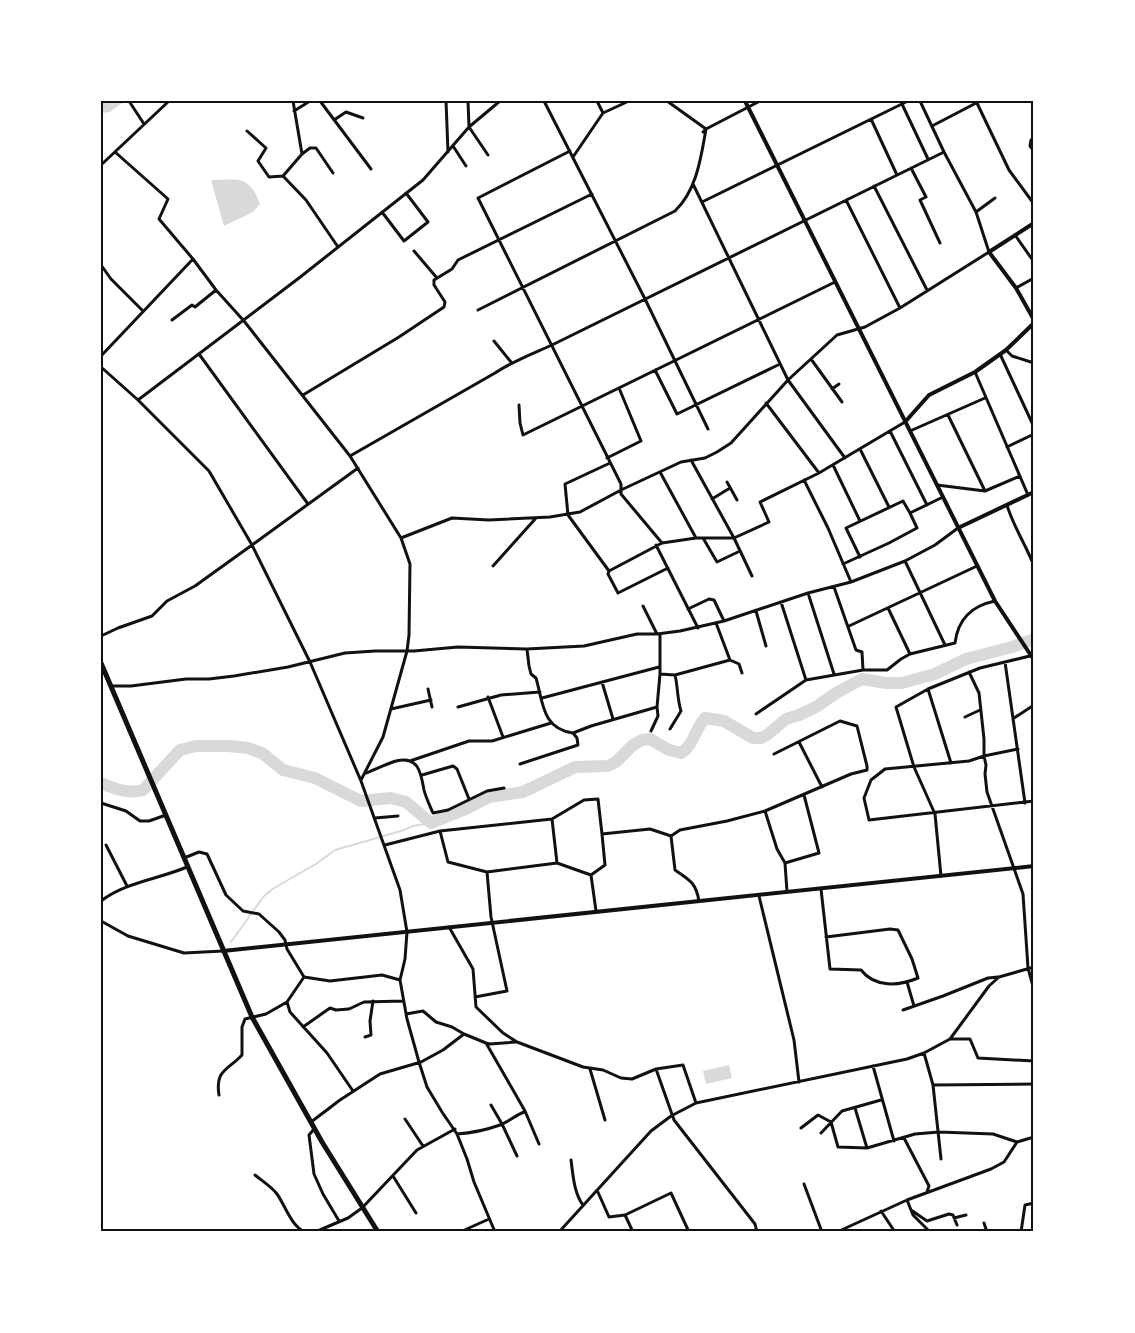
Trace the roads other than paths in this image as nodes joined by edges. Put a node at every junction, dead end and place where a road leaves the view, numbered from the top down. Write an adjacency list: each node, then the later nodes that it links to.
1 (129, 101): 25 (street)
2 (169, 101): 25 (street)
3 (293, 101): 20 (street)
4 (310, 101): 20 (street)
5 (320, 101): 24 (street)
6 (446, 101): 36 (street)
7 (468, 101): 27 (street)
8 (544, 101): 33 (street)
9 (597, 101): 21 (street)
10 (628, 101): 21 (street)
11 (666, 101): 28 (street)
12 (745, 101): 19 (street)
13 (760, 101): 19 (street)
14 (908, 101): 18 (street)
15 (920, 101): 26 (street)
16 (498, 102): 27 (street)
17 (977, 102): 26 (street); 57 (street)
18 (902, 104): 23 (street); 41 (street)
19 (748, 107): 28 (street); 43 (street)
20 (294, 111): 38 (street)
21 (603, 113): 40 (street)
22 (363, 118): 24 (street)
23 (871, 119): 43 (street); 48 (street)
24 (334, 120): 46 (street)
25 (144, 124): 35 (street)
26 (932, 126): 37 (street)
27 (469, 127): 32 (street); 39 (street)
28 (706, 129): 30 (street); 50 (street)
29 (247, 131): 49 (street)
30 (703, 132)
31 (1034, 139): 34 (street)
32 (453, 146): 36 (street); 44 (street)
33 (570, 151): 40 (street); 63 (street)
34 (1034, 151)
35 (115, 152): 42 (street); 70 (street)
36 (448, 152): 52 (street)
37 (944, 152): 41 (street); 59 (street)
38 (302, 154): 47 (street); 49 (street)
39 (488, 155)
40 (573, 157): 53 (street)
41 (928, 159): 45 (street)
42 (101, 165)
43 (776, 165): 56 (street); 60 (street)
44 (466, 166)
45 (911, 168): 48 (street); 65 (street)
46 (371, 169)
47 (333, 173)
48 (897, 174): 51 (street)
49 (283, 176): 66 (street)
50 (693, 184): 56 (street); 64 (street)
51 (874, 186): 55 (street); 79 (street)
52 (406, 193): 58 (street); 58 (street)
53 (592, 194): 63 (street); 64 (street)
54 (995, 198): 59 (street)
55 (846, 200): 60 (street); 81 (street)
56 (702, 202): 69 (street)
57 (1034, 204)
58 (382, 212): 66 (street)
59 (976, 212): 68 (street)
60 (804, 220): 69 (street); 75 (street)
61 (1034, 223): 62 (street)
62 (1015, 235): 68 (street); 71 (street)
63 (499, 240): 73 (street); 76 (street)
64 (616, 242): 76 (street); 80 (street)
65 (940, 244)
66 (338, 247): 86 (street)
67 (414, 251): 73 (street)
68 (989, 252): 77 (street); 79 (street)
69 (729, 258): 80 (street); 84 (street)
70 (193, 259): 78 (street); 83 (street)
71 (1034, 262)
72 (101, 264): 83 (street)
73 (437, 278): 107 (street)
74 (1034, 278): 77 (street)
75 (835, 282): 84 (street); 88 (street)
76 (523, 288): 82 (street); 90 (street)
77 (1016, 288): 87 (street)
78 (216, 290): 85 (street); 86 (street)
79 (928, 290): 81 (street)
80 (645, 299): 90 (street); 96 (street)
81 (900, 308): 88 (street)
82 (478, 310)
83 (143, 311): 94 (street)
84 (759, 319): 96 (street); 99 (street)
85 (172, 320)
86 (244, 321): 92 (street); 107 (street)
87 (1034, 322): 91 (street)
88 (858, 330): 95 (street); 116 (street)
89 (494, 341): 97 (street)
90 (552, 345): 97 (street); 114 (street)
91 (1006, 350): 93 (street); 98 (street)
92 (199, 354): 109 (street); 145 (street)
93 (1000, 354): 102 (street); 117 (street)
94 (101, 356)
95 (811, 359): 103 (street); 106 (street)
96 (675, 361): 101 (street); 113 (street)
97 (511, 362): 124 (street)
98 (1034, 363)
99 (780, 364): 103 (street); 113 (street)
100 (101, 367): 109 (street)
101 (655, 370): 105 (street); 113 (street)
102 (975, 372): 108 (street); 116 (street)
103 (788, 380): 111 (street); 126 (street)
104 (839, 384): 106 (street)
105 (618, 388): 114 (street); 125 (street)
106 (832, 389): 110 (street)
107 (303, 395): 124 (street)
108 (986, 398): 115 (street); 122 (street)
109 (138, 400): 159 (street)
110 (842, 402)
111 (766, 403): 127 (street); 132 (street)
112 (519, 405): 114 (street)
113 (696, 405): 118 (street)
114 (582, 406): 125 (street)
115 (948, 415): 120 (street); 139 (street)
116 (905, 422): 119 (street); 120 (street)
117 (1034, 427)
118 (708, 429)
119 (890, 431): 123 (street); 146 (street)
120 (910, 432): 136 (street)
121 (1034, 434): 122 (street)
122 (1007, 447): 133 (street)
123 (860, 449): 126 (street); 148 (street)
124 (350, 456): 130 (street)
125 (607, 458): 128 (street)
126 (845, 458): 129 (street)
127 (691, 460): 131 (street); 143 (street)
128 (610, 463): 138 (street); 150 (street)
129 (833, 465): 132 (street); 152 (street)
130 (358, 468): 145 (street); 154 (street)
131 (660, 472): 138 (street); 155 (street)
132 (818, 473): 134 (street)
133 (1020, 476): 139 (street); 141 (street)
134 (804, 480): 157 (street); 164 (street)
135 (727, 482): 137 (street)
136 (937, 485): 139 (street); 142 (street)
137 (730, 488): 143 (street); 144 (street)
138 (621, 490): 150 (street); 158 (street)
139 (985, 490)
140 (1034, 492): 141 (street)
141 (1028, 494): 147 (street)
142 (942, 497): 146 (street); 153 (street)
143 (712, 499): 157 (street)
144 (737, 500)
145 (308, 504): 159 (street)
146 (927, 505): 149 (street)
147 (1007, 505): 153 (street); 167 (street)
148 (889, 507): 149 (street); 152 (street)
149 (910, 513): 162 (street)
150 (568, 515): 151 (street); 169 (street)
151 (536, 517): 154 (street); 165 (street)
152 (860, 521): 162 (street)
153 (958, 528): 163 (street); 166 (street)
154 (400, 538): 190 (street)
155 (696, 538): 156 (street); 158 (street)
156 (704, 538): 157 (street); 161 (street)
157 (734, 538): 161 (street)
158 (662, 543): 160 (street)
159 (252, 545): 186 (street); 194 (street)
160 (656, 545): 168 (street); 169 (street)
161 (740, 551): 170 (street)
162 (860, 557): 164 (street)
163 (905, 561): 171 (street); 174 (street)
164 (843, 564): 171 (street)
165 (493, 566)
166 (977, 566): 174 (street); 175 (street)
167 (1034, 566)
168 (668, 568): 169 (street); 179 (street)
169 (609, 571)
170 (752, 576)
171 (851, 582): 172 (street)
172 (834, 587): 173 (street); 183 (street)
173 (808, 592): 176 (street); 203 (street)
174 (921, 593): 178 (street); 187 (street)
175 (994, 601): 187 (street); 192 (street)
176 (781, 602): 180 (street); 204 (street)
177 (643, 606): 185 (street)
178 (888, 608): 183 (street); 191 (street)
179 (688, 609): 181 (street); 184 (street)
180 (756, 611): 181 (street); 188 (street)
181 (724, 621): 182 (street)
182 (716, 623): 184 (street); 193 (street)
183 (849, 626): 198 (street)
184 (698, 628): 185 (street)
185 (658, 634): 189 (street); 197 (street)
186 (101, 636)
187 (945, 645): 191 (street)
188 (766, 646)
189 (527, 649): 190 (street); 209 (street)
190 (407, 651): 194 (street); 217 (street)
191 (910, 654): 198 (street)
192 (1033, 657): 195 (street)
193 (730, 660): 200 (street); 202 (street)
194 (310, 662): 206 (street); 238 (street)
195 (1005, 662): 199 (street); 221 (street)
196 (101, 663): 206 (main road)
197 (659, 667): 201 (street); 205 (street)
198 (863, 670): 203 (street)
199 (970, 672): 208 (street); 218 (street)
200 (742, 673)
201 (660, 674): 202 (street); 216 (street)
202 (675, 674): 224 (street)
203 (834, 674): 204 (street)
204 (806, 680): 219 (street)
205 (602, 682): 211 (street); 222 (street)
206 (111, 686): 249 (main road)
207 (428, 689): 212 (street)
208 (928, 689): 233 (street); 235 (street)
209 (540, 692): 210 (street); 211 (street)
210 (488, 697): 215 (street); 227 (street)
211 (542, 698): 223 (street)
212 (431, 700): 214 (street); 217 (street)
213 (1034, 706): 221 (street)
214 (432, 707)
215 (458, 707)
216 (657, 707): 222 (street); 225 (street)
217 (391, 708): 236 (street)
218 (981, 710): 220 (street); 231 (street)
219 (756, 714)
220 (965, 717)
221 (1014, 718): 229 (street)
222 (613, 719): 226 (street)
223 (551, 723): 226 (street); 227 (street)
224 (670, 728)
225 (652, 731)
226 (573, 733): 234 (street)
227 (504, 737): 232 (street)
228 (799, 742): 230 (street); 239 (street); 239 (street)
229 (1018, 749): 231 (street); 245 (street)
230 (774, 754)
231 (984, 756): 233 (street); 246 (street)
232 (409, 761): 236 (street); 237 (street)
233 (951, 763): 235 (street)
234 (520, 764)
235 (914, 767): 248 (street); 248 (street)
236 (366, 773): 238 (street)
237 (422, 774): 242 (street); 242 (street)
238 (361, 781): 251 (street)
239 (822, 787): 241 (street)
240 (504, 788): 242 (street)
241 (804, 795): 247 (street); 260 (street)
242 (468, 799)
243 (1034, 801): 245 (street)
244 (101, 803): 249 (street)
245 (1025, 803): 246 (street)
246 (993, 807): 248 (street); 263 (street)
247 (765, 812): 255 (street); 260 (street)
248 (935, 814): 266 (street)
249 (166, 815): 258 (main road)
250 (398, 816): 251 (street)
251 (375, 818): 256 (street)
252 (552, 819): 253 (street); 254 (street); 259 (street)
253 (440, 831): 256 (street); 264 (street)
254 (602, 834): 255 (street); 265 (street)
255 (671, 836): 272 (street)
256 (384, 843): 277 (street)
257 (106, 845): 267 (street)
258 (184, 858): 262 (main road); 279 (street)
259 (557, 863): 264 (street); 265 (street)
260 (785, 863): 269 (street)
261 (1034, 866): 263 (street)
262 (187, 867): 267 (street); 280 (main road)
263 (1014, 868): 266 (street); 282 (street)
264 (487, 872): 275 (street)
265 (591, 875): 273 (street)
266 (941, 876): 268 (street)
267 (127, 886): 271 (street)
268 (820, 889): 269 (street); 278 (street)
269 (787, 892): 270 (street)
270 (758, 896): 272 (street); 308 (street)
271 (101, 901)
272 (699, 902): 273 (street)
273 (596, 911): 275 (street)
274 (101, 922): 280 (street)
275 (492, 923): 276 (street); 288 (street)
276 (449, 928): 277 (street); 288 (street)
277 (407, 932): 279 (street); 285 (street)
278 (826, 937): 286 (street); 286 (street)
279 (286, 945): 280 (street); 283 (street)
280 (223, 951): 295 (main road)
281 (1034, 967): 282 (street)
282 (1028, 968): 284 (street); 287 (street)
283 (304, 977): 285 (street); 291 (street)
284 (999, 977): 292 (street); 299 (street)
285 (400, 980): 290 (street)
286 (907, 982): 292 (street)
287 (1034, 990)
288 (475, 997): 300 (street)
289 (372, 1001): 290 (street); 296 (street); 298 (street)
290 (403, 1001): 294 (street)
291 (287, 1002): 295 (street); 296 (street)
292 (914, 1006): 293 (street)
293 (903, 1010)
294 (406, 1014): 297 (street); 304 (street)
295 (252, 1017): 312 (street); 321 (main road)
296 (303, 1027): 311 (street)
297 (464, 1034): 301 (street); 304 (street)
298 (365, 1037)
299 (950, 1039): 302 (street); 303 (street)
300 (516, 1042): 301 (street); 306 (street)
301 (486, 1043): 317 (street)
302 (924, 1053): 305 (street); 310 (street)
303 (1034, 1061)
304 (419, 1062): 311 (street); 326 (street)
305 (873, 1066): 308 (street); 313 (street)
306 (590, 1069): 307 (street); 320 (street)
307 (656, 1069): 314 (street); 318 (street)
308 (799, 1082): 314 (street)
309 (1034, 1084): 310 (street)
310 (933, 1085): 327 (street)
311 (353, 1091): 321 (street)
312 (219, 1095)
313 (881, 1100): 316 (street); 332 (street)
314 (696, 1103): 318 (street)
315 (491, 1105): 323 (street)
316 (855, 1108): 322 (street); 336 (street)
317 (524, 1112): 323 (street); 334 (street)
318 (672, 1116): 343 (street); 367 (street)
319 (405, 1119): 335 (street)
320 (604, 1120)
321 (311, 1122): 324 (main road)
322 (831, 1122): 325 (street); 328 (street); 336 (street)
323 (502, 1124): 329 (street); 337 (street)
324 (314, 1128): 348 (main road); 356 (street)
325 (801, 1128)
326 (454, 1129): 329 (street); 335 (street)
327 (939, 1132): 331 (street); 333 (street); 338 (street)
328 (821, 1133)
329 (457, 1134): 355 (street)
330 (1034, 1137): 333 (street)
331 (904, 1138): 332 (street); 344 (street)
332 (894, 1141): 336 (street)
333 (1017, 1142): 344 (street)
334 (539, 1144)
335 (424, 1146): 341 (street)
336 (867, 1148)
337 (517, 1156)
338 (941, 1159)
339 (571, 1160): 347 (street)
340 (255, 1175): 359 (street)
341 (393, 1176): 348 (street); 351 (street)
342 (804, 1184): 368 (street)
343 (597, 1190): 347 (street); 352 (street)
344 (927, 1193): 345 (street)
345 (907, 1200): 349 (street); 350 (street)
346 (1034, 1203): 373 (street)
347 (583, 1205): 364 (street)
348 (362, 1208): 356 (street); 361 (main road)
349 (911, 1210): 354 (street); 371 (street)
350 (880, 1211): 369 (street); 370 (street)
351 (416, 1213)
352 (625, 1214): 365 (street); 366 (street)
353 (966, 1215): 354 (street)
354 (954, 1218): 358 (street)
355 (489, 1219): 362 (street); 363 (street)
356 (339, 1222): 360 (street)
357 (984, 1223): 372 (street)
358 (957, 1225)
359 (305, 1232)
360 (315, 1232)
361 (378, 1232)
362 (461, 1232)
363 (495, 1232)
364 (559, 1232)
365 (633, 1232)
366 (689, 1232)
367 (757, 1232)
368 (822, 1232)
369 (837, 1232)
370 (895, 1232)
371 (930, 1232)
372 (987, 1232)
373 (1021, 1232)

